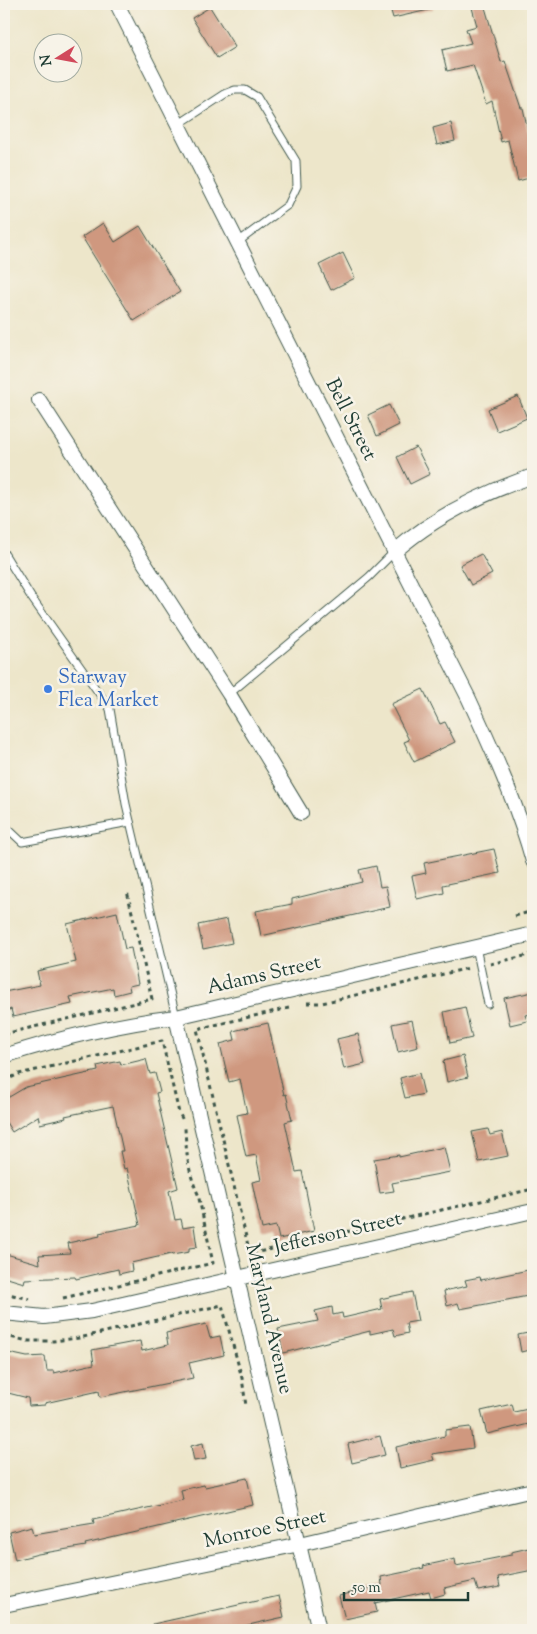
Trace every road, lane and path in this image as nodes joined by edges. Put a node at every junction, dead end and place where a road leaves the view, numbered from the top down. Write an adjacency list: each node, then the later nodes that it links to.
1 (117, 4): 2 (street, Bell Street)
2 (179, 124): 3 (street, Bell Street); 3 (lane)
3 (238, 242): 6 (street, Bell Street)
4 (39, 400): 8 (street)
5 (533, 476): 6 (street)
6 (394, 552): 8 (lane); 12 (street, Bell Street)
7 (4, 553): 10 (lane)
8 (229, 694): 9 (street)
9 (301, 813)
10 (130, 822): 11 (lane); 23 (lane)
11 (4, 825)
12 (533, 861)
13 (127, 891): 24 (path)
14 (533, 911): 15 (path)
15 (515, 916)
16 (533, 936): 17 (street, Adams Street)
17 (476, 947): 19 (lane); 23 (street, Adams Street)
18 (533, 954): 19 (path)
19 (480, 966): 20 (lane); 21 (path)
20 (488, 1004)
21 (299, 1006)
22 (289, 1008): 27 (path)
23 (176, 1017): 25 (street, Adams Street); 29 (street, Maryland Avenue)
24 (4, 1034)
25 (4, 1056)
26 (4, 1081): 32 (path)
27 (533, 1189)
28 (533, 1210): 29 (street, Jefferson Street)
29 (237, 1277): 33 (street, Jefferson Street); 37 (street, Maryland Avenue)
30 (4, 1293): 31 (path)
31 (38, 1300)
32 (54, 1300)
33 (4, 1313)
34 (4, 1336): 35 (path)
35 (246, 1406)
36 (533, 1490): 37 (street, Monroe Street)
37 (300, 1544): 38 (street, Monroe Street); 39 (street, Maryland Avenue)
38 (4, 1605)
39 (320, 1630)

